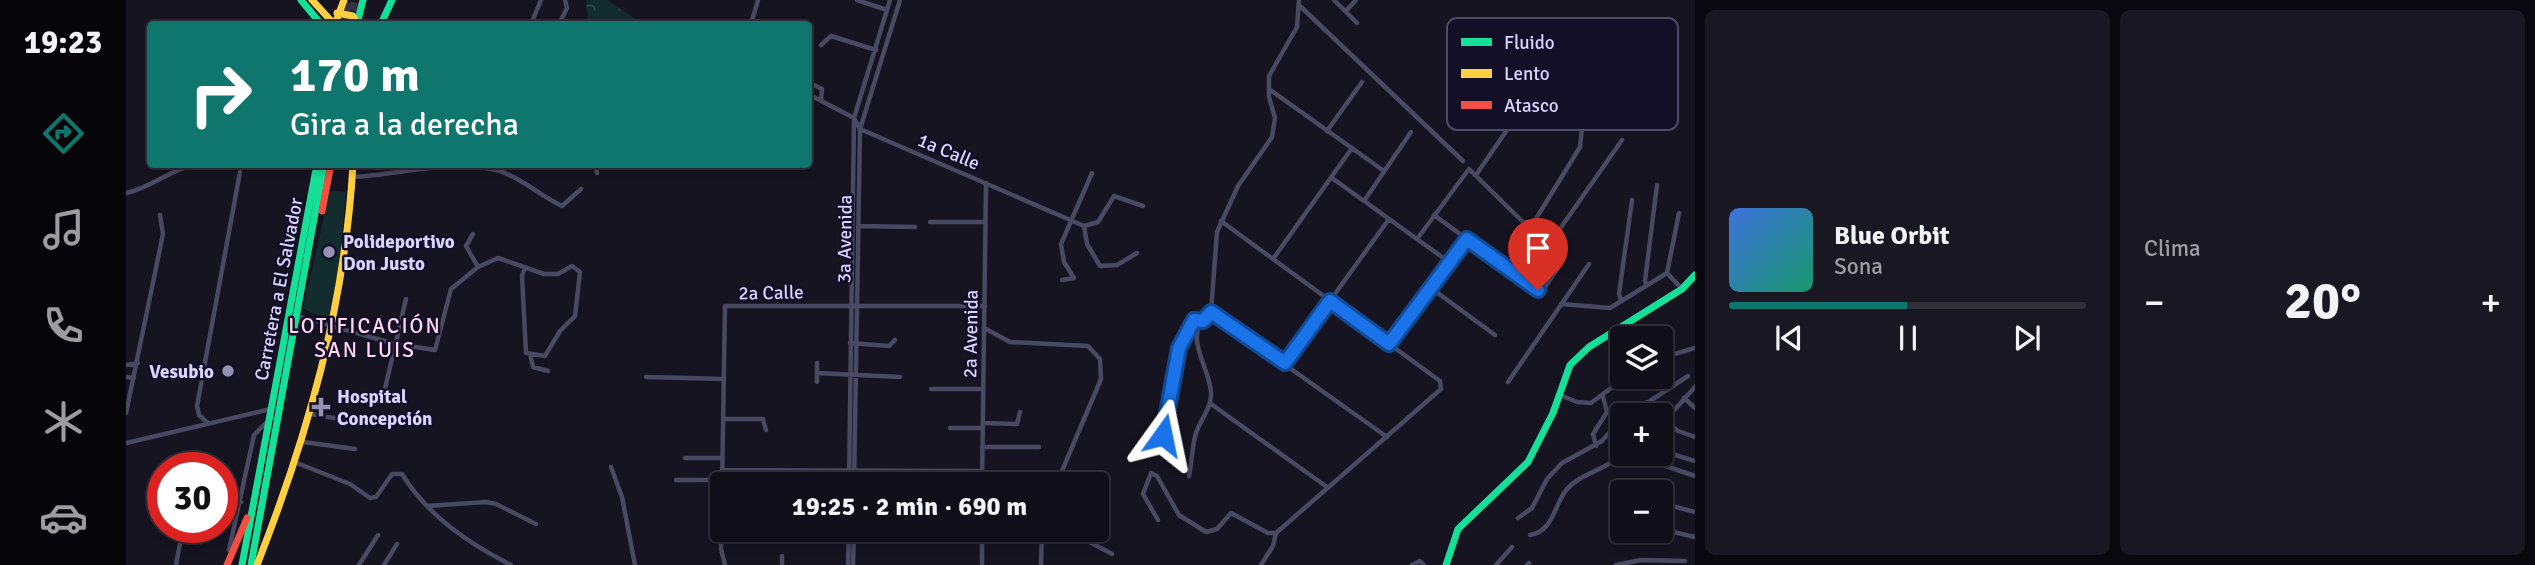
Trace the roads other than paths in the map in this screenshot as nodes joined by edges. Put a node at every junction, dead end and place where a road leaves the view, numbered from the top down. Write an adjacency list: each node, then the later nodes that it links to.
1 (301, 0): 19 (main road)
2 (344, 0): 18 (main road)
3 (363, 0): 23 (main road)
4 (392, 0): 24 (main road)
5 (541, 0): 25 (street)
6 (565, 0): 26 (street)
7 (758, 0): 27 (street)
8 (857, 0): 16 (street)
9 (890, 0): 16 (street, 3a Avenida)
10 (900, 0): 37 (street, 3a Avenida)
11 (1299, 0): 15 (street)
12 (1334, 0): 17 (street)
13 (1356, 0): 17 (street)
14 (313, 1): 18 (main road); 20 (main road)
15 (1301, 7): 33 (street); 45 (street)
16 (887, 10): 30 (street, 3a Avenida)
17 (1346, 11): 28 (street)
18 (337, 13): 21 (main road); 22 (main road)
19 (318, 21)
20 (332, 21)
21 (336, 21)
22 (356, 21)
23 (358, 21)
24 (382, 21)
25 (532, 21)
26 (560, 21)
27 (752, 21)
28 (1357, 23)
29 (821, 45): 30 (street)
30 (876, 50): 36 (street, 3a Avenida)
31 (1362, 82): 40 (street)
32 (812, 84): 35 (street)
33 (1269, 89): 40 (street); 74 (street)
34 (812, 96): 35 (street)
35 (821, 100): 36 (street)
36 (854, 118): 37 (street); 43 (street, 3a Avenida)
37 (860, 129): 43 (street, 3a Avenida); 62 (street, 1a Calle)
38 (1507, 130): 59 (street)
39 (1582, 130): 59 (street)
40 (1327, 131): 44 (street)
41 (1411, 132): 56 (street)
42 (1622, 140): 83 (street)
43 (857, 146): 78 (street, 3a Avenida); 101 (street, 3a Avenida)
44 (1352, 148): 56 (street); 61 (street)
45 (1463, 161)
46 (183, 168): 65 (street)
47 (310, 168): 77 (main road)
48 (316, 168): 77 (main road, Carretera a El Salvador)
49 (323, 168): 84 (main road, Carretera a El Salvador)
50 (330, 168): 87 (main road)
51 (353, 168): 60 (main road)
52 (441, 168): 60 (street)
53 (478, 168): 64 (street)
54 (596, 168): 57 (street)
55 (240, 172): 154 (street)
56 (1384, 172): 67 (street)
57 (597, 173)
58 (1092, 173): 72 (street)
59 (1476, 175): 71 (street)
60 (352, 177): 107 (main road)
61 (1332, 177): 67 (street); 86 (street)
62 (986, 183): 72 (street, 1a Calle); 76 (street, 2a Avenida)
63 (1657, 185): 95 (street)
64 (581, 190)
65 (126, 192)
66 (1632, 200): 100 (street)
67 (1364, 201): 73 (street)
68 (1143, 206): 79 (street)
69 (1679, 214): 92 (street)
70 (160, 215): 118 (street)
71 (1434, 215): 82 (street); 83 (street)
72 (1072, 219): 79 (street, 1a Calle); 94 (street)
73 (1389, 219): 82 (street); 99 (street)
74 (1221, 221): 86 (street); 104 (street)
75 (930, 222): 76 (street)
76 (984, 222): 103 (street, 2a Avenida)
77 (307, 225): 84 (main road, Carretera a El Salvador)
78 (859, 226): 80 (street); 101 (street, 3a Avenida)
79 (1084, 226): 85 (street)
80 (915, 227)
81 (473, 234): 90 (street)
82 (1417, 239): 88 (street)
83 (1467, 239): 88 (street)
84 (306, 248): 87 (main road, Carretera a El Salvador); 143 (main road, Carretera a El Salvador)
85 (1137, 253)
86 (1273, 259): 99 (street)
87 (308, 260): 105 (main road, Carretera a El Salvador)
88 (1450, 262): 96 (street)
89 (1589, 264): 102 (street)
90 (478, 267): 91 (street); 112 (street)
91 (525, 268): 116 (street); 116 (street)
92 (1667, 273): 95 (street); 97 (street)
93 (1695, 275): 97 (main road)
94 (1062, 279)
95 (1647, 285): 100 (street)
96 (1431, 288): 109 (street); 113 (street)
97 (1682, 289): 138 (main road)
98 (406, 299): 112 (street)
99 (1330, 301): 113 (street); 120 (street)
100 (1621, 301): 102 (street)
101 (854, 304): 103 (street, 2a Calle); 111 (street, 3a Avenida); 114 (street, 3a Avenida); 131 (street, 2a Calle)
102 (1561, 304): 133 (street)
103 (985, 306): 108 (street, 2a Avenida)
104 (1211, 312): 106 (street); 120 (street)
105 (298, 316): 107 (street); 145 (main road, Carretera a El Salvador)
106 (1203, 321): 142 (street); 167 (street)
107 (332, 326): 112 (street); 149 (main road)
108 (985, 329): 136 (street, 2a Avenida); 181 (street)
109 (1495, 335)
110 (894, 340): 114 (street)
111 (850, 343): 114 (street); 124 (street, 3a Avenida)
112 (395, 344): 139 (street)
113 (1389, 344): 160 (street)
114 (857, 345): 125 (street, 3a Avenida)
115 (1695, 348): 117 (street)
116 (530, 354): 122 (street)
117 (1673, 354)
118 (138, 363): 121 (street); 130 (street)
119 (817, 363): 123 (street)
120 (1285, 363): 160 (street)
121 (126, 365)
122 (548, 370)
123 (817, 373): 124 (street); 132 (street)
124 (850, 375): 125 (street); 150 (street, 3a Avenida)
125 (857, 376): 129 (street); 150 (street, 3a Avenida)
126 (1688, 376): 164 (street)
127 (126, 377): 130 (street)
128 (646, 377): 131 (street)
129 (900, 377)
130 (134, 378): 148 (street)
131 (724, 379): 151 (street)
132 (817, 382)
133 (1508, 382)
134 (1695, 387): 141 (street)
135 (931, 389): 136 (street)
136 (983, 389): 155 (street, 2a Avenida)
137 (1612, 389): 140 (street)
138 (1560, 395): 140 (street); 232 (main road)
139 (383, 397)
140 (1603, 397): 164 (street)
141 (1684, 398): 144 (street); 146 (street)
142 (1211, 404): 183 (street); 187 (street)
143 (271, 408): 145 (main road); 152 (main road, Carretera a El Salvador); 154 (street)
144 (1695, 408)
145 (281, 409): 209 (main road, Carretera a El Salvador)
146 (1673, 410)
147 (1020, 412): 155 (street)
148 (126, 413)
149 (310, 414): 153 (street); 162 (main road)
150 (853, 418): 179 (street, 3a Avenida)
151 (723, 419): 158 (street); 171 (street)
152 (269, 420): 188 (street, Carretera a El Salvador); 190 (main road, Carretera a El Salvador)
153 (358, 422)
154 (208, 423): 163 (street)
155 (983, 426): 156 (street); 165 (street, 2a Avenida)
156 (950, 428)
157 (1673, 428): 161 (street)
158 (766, 430)
159 (127, 436): 163 (street)
160 (1387, 437): 187 (street)
161 (1695, 437)
162 (303, 442): 168 (street); 174 (main road)
163 (129, 443)
164 (1596, 446): 194 (street)
165 (982, 447): 166 (street); 180 (street, 2a Avenida)
166 (1039, 447)
167 (1163, 447)
168 (355, 449)
169 (1673, 455): 172 (street)
170 (685, 457): 171 (street)
171 (721, 457): 178 (street)
172 (1685, 460): 173 (street); 182 (street)
173 (1695, 461)
174 (297, 463): 191 (street); 211 (main road)
175 (1610, 465): 199 (street)
176 (1665, 466): 182 (street)
177 (611, 467): 223 (street)
178 (722, 470): 179 (street)
179 (852, 470): 180 (street)
180 (982, 471)
181 (1062, 472)
182 (1681, 472): 184 (street)
183 (1189, 476)
184 (1695, 476)
185 (676, 480): 186 (street)
186 (710, 480)
187 (1327, 488): 198 (street)
188 (241, 502): 189 (street); 216 (street, Carretera a El Salvador)
189 (238, 503)
190 (253, 504): 216 (main road); 217 (main road, Carretera a El Salvador)
191 (427, 506): 196 (street); 222 (street)
192 (1673, 506): 193 (street)
193 (1695, 512)
194 (1518, 518)
195 (1158, 520): 198 (street)
196 (536, 524)
197 (1673, 532): 201 (street)
198 (1276, 533): 229 (street)
199 (1530, 534)
200 (378, 535): 220 (street)
201 (1695, 537)
202 (722, 542): 224 (street)
203 (851, 542): 226 (street)
204 (982, 542): 227 (street)
205 (1042, 542): 228 (street)
206 (1090, 542): 212 (street)
207 (180, 543): 215 (street)
208 (397, 544): 221 (street)
209 (255, 545): 211 (main road); 218 (main road, Carretera a El Salvador)
210 (1512, 547): 233 (street)
211 (264, 548): 219 (main road)
212 (1112, 554)
213 (782, 556): 225 (street)
214 (1685, 561): 234 (street)
215 (176, 565)
216 (227, 565)
217 (242, 565)
218 (251, 565)
219 (257, 565)
220 (359, 565)
221 (384, 565)
222 (511, 565)
223 (635, 565)
224 (725, 565)
225 (782, 565)
226 (851, 565)
227 (982, 565)
228 (1041, 565)
229 (1261, 565)
230 (1412, 565): 231 (street)
231 (1424, 565)
232 (1446, 565)
233 (1496, 565)
234 (1616, 565)

